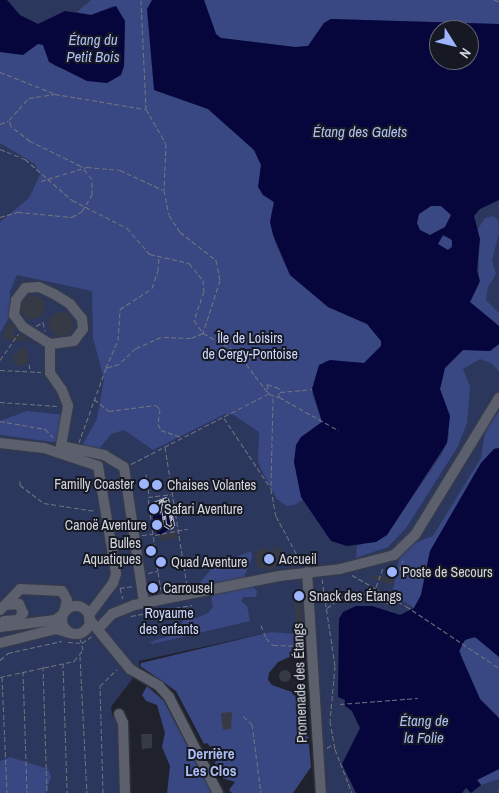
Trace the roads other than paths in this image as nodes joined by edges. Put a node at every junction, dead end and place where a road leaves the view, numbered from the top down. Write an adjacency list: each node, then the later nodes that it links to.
1 (50, 344): 1 (street); 5 (street)
2 (499, 398): 4 (street)
3 (0, 443): 8 (street)
4 (307, 572): 5 (street); 20 (street, Promenade des Étangs)
5 (144, 603): 11 (street)
6 (3, 608): 7 (street); 9 (street)
7 (63, 614): 8 (street); 10 (street); 12 (street)
8 (89, 617): 11 (street); 12 (street)
9 (0, 622)
10 (0, 627)
11 (100, 630): 12 (street); 18 (street)
12 (79, 635): 13 (street)
13 (2, 641): 15 (street)
14 (305, 644): 19 (street, Promenade des Étangs)
15 (0, 653)
16 (119, 714): 17 (street)
17 (125, 793)
18 (218, 793)
19 (317, 793)
20 (321, 793)

